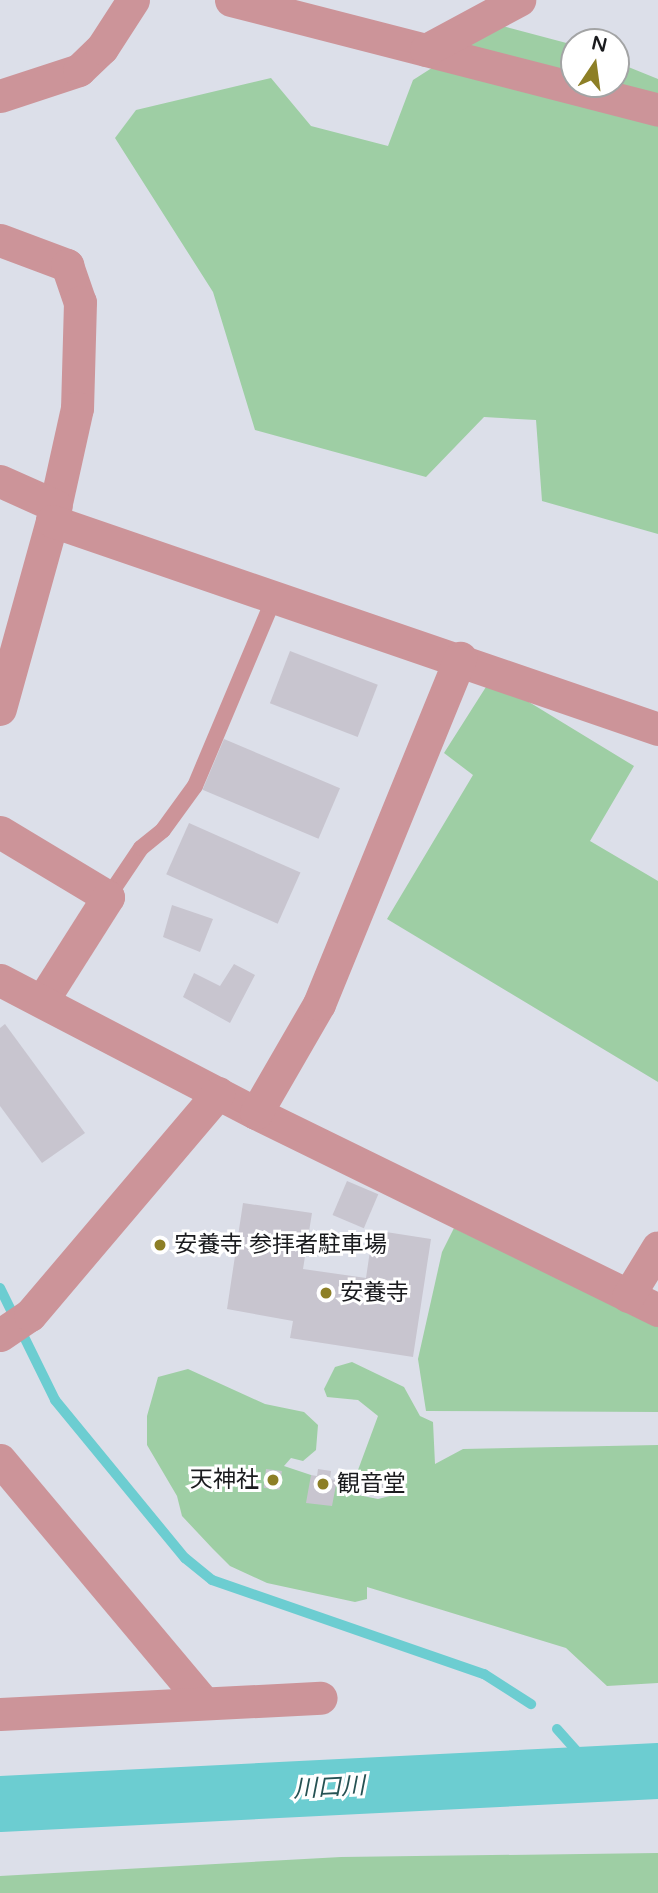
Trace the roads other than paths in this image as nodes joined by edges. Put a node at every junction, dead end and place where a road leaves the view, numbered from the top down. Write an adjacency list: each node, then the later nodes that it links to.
1 (132, 0): 5 (street)
2 (231, 0): 4 (street)
3 (519, 0): 4 (street)
4 (426, 50): 6 (street)
5 (0, 96)
6 (658, 110)
7 (0, 240): 9 (street)
8 (0, 481): 9 (street)
9 (54, 514): 10 (street); 12 (street)
10 (275, 596): 11 (street); 15 (lane)
11 (460, 658): 13 (street); 19 (street)
12 (0, 709)
13 (658, 729)
14 (0, 832): 15 (street)
15 (108, 897): 17 (street)
16 (0, 980): 17 (street)
17 (42, 1001): 18 (street)
18 (218, 1093): 19 (street); 23 (street)
19 (256, 1113): 21 (street)
20 (658, 1247): 21 (street)
21 (628, 1296): 22 (street)
22 (658, 1310)
23 (11, 1328)
24 (0, 1460): 26 (street)
25 (321, 1699): 26 (street)
26 (204, 1703): 27 (street)
27 (0, 1714)

